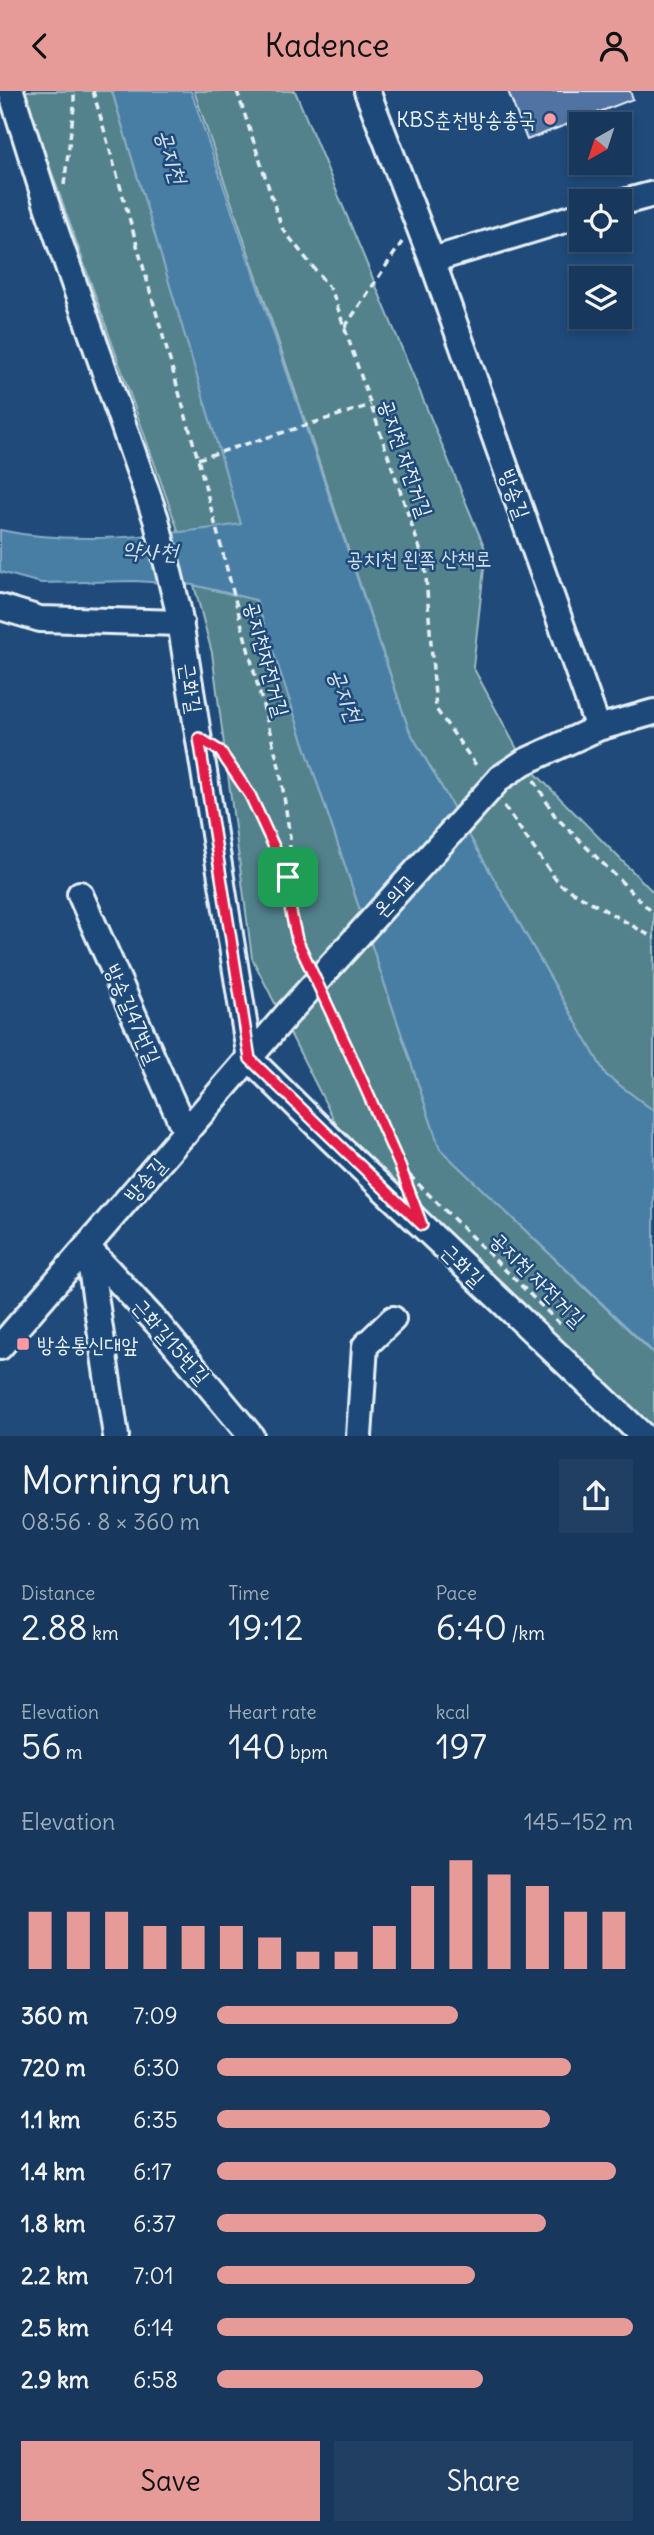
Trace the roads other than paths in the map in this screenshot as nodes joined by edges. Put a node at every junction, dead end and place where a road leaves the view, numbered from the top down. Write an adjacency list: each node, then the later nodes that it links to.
1 (11, 91): 8 (street, 근화길)
2 (367, 91): 6 (street, 방송길)
3 (654, 194): 4 (street)
4 (632, 200)
5 (569, 219): 6 (street)
6 (432, 260): 10 (street, 방송길)
7 (0, 607): 8 (street)
8 (180, 616): 13 (street, 근화길)
9 (654, 712): 10 (street)
10 (598, 728): 12 (street, 온의교, bridge)
11 (80, 894): 14 (street, 방송길47번길)
12 (289, 1012): 13 (street, 방송길)
13 (250, 1059): 14 (street, 방송길); 21 (street, 근화길)
14 (186, 1133): 15 (street, 방송길)
15 (88, 1248): 17 (street, 방송길); 18 (street); 19 (street, 근화길15번길)
16 (393, 1319): 20 (street)
17 (0, 1347)
18 (116, 1436)
19 (251, 1436)
20 (359, 1436)
21 (643, 1436)

